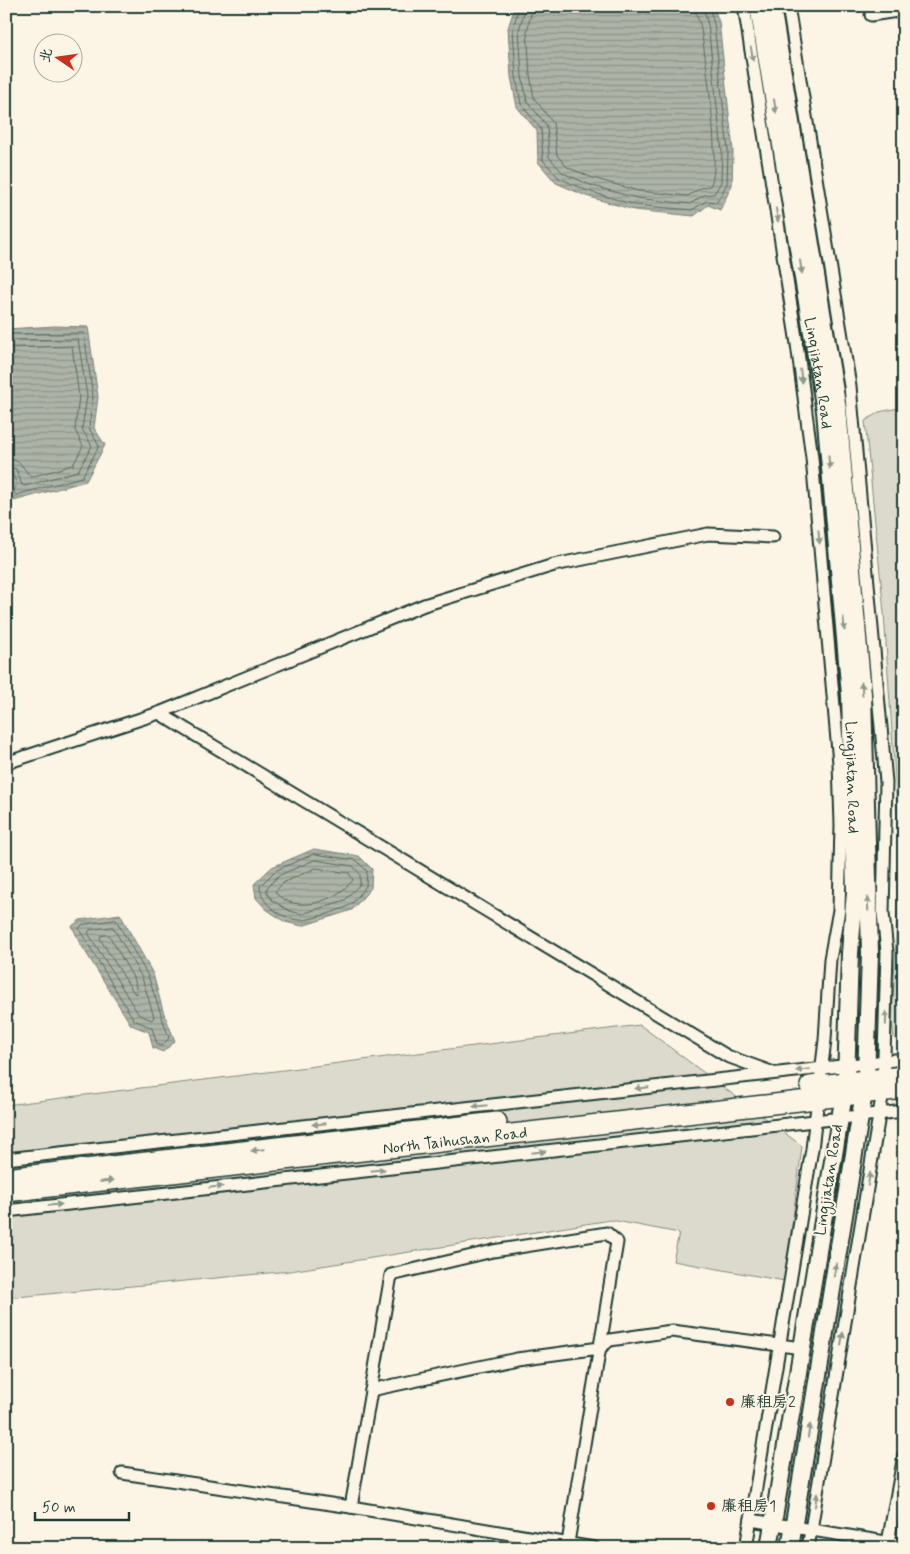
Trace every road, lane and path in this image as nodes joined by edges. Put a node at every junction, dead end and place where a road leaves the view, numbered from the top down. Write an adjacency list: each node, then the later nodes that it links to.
1 (744, 6): 15 (street, one-way to 15)
2 (758, 6): 14 (main road, Lingjiatan Road, one-way to 14)
3 (772, 6): 13 (main road, Lingjiatan Road, one-way to 3)
4 (788, 6): 13 (street, one-way to 4)
5 (904, 10): 6 (street)
6 (871, 15)
7 (773, 537): 8 (street)
8 (159, 713): 9 (street); 11 (street)
9 (6, 763)
10 (904, 1058): 13 (street)
11 (775, 1073): 15 (street, one-way to 11); 22 (street, one-way to 22)
12 (904, 1076): 13 (main road, North Taihushan Road)
13 (874, 1078): 14 (main road, North Taihushan Road); 14 (street); 16 (main road, North Taihushan Road); 18 (street); 19 (main road, Lingjiatan Road)
14 (845, 1081): 15 (main road, North Taihushan Road); 15 (street); 20 (main road, Lingjiatan Road)
15 (820, 1084): 21 (street); 23 (main road, North Taihushan Road, one-way to 23); 24 (main road, North Taihushan Road, one-way to 15)
16 (904, 1089)
17 (904, 1111): 18 (street)
18 (879, 1114): 19 (street); 36 (street, one-way to 18)
19 (860, 1116): 20 (street); 35 (main road, Lingjiatan Road, one-way to 19)
20 (839, 1119): 21 (street); 28 (main road, Lingjiatan Road)
21 (816, 1122): 25 (street, one-way to 21); 26 (street)
22 (6, 1159)
23 (6, 1178)
24 (6, 1192)
25 (6, 1211)
26 (780, 1344): 27 (street); 28 (street); 33 (street)
27 (600, 1348): 29 (street); 29 (street); 37 (street)
28 (802, 1348): 34 (main road, Lingjiatan Road)
29 (371, 1390): 32 (street)
30 (904, 1455): 38 (street)
31 (122, 1473): 32 (street)
32 (351, 1507): 37 (street)
33 (751, 1520): 34 (street); 41 (street)
34 (773, 1524): 35 (street); 42 (main road, Lingjiatan Road)
35 (793, 1527): 36 (street); 43 (main road, Lingjiatan Road)
36 (811, 1530): 38 (street); 44 (street)
37 (568, 1543): 40 (street)
38 (888, 1545): 39 (street)
39 (904, 1545)
40 (594, 1548)
41 (746, 1548)
42 (769, 1548)
43 (790, 1548)
44 (808, 1548)

